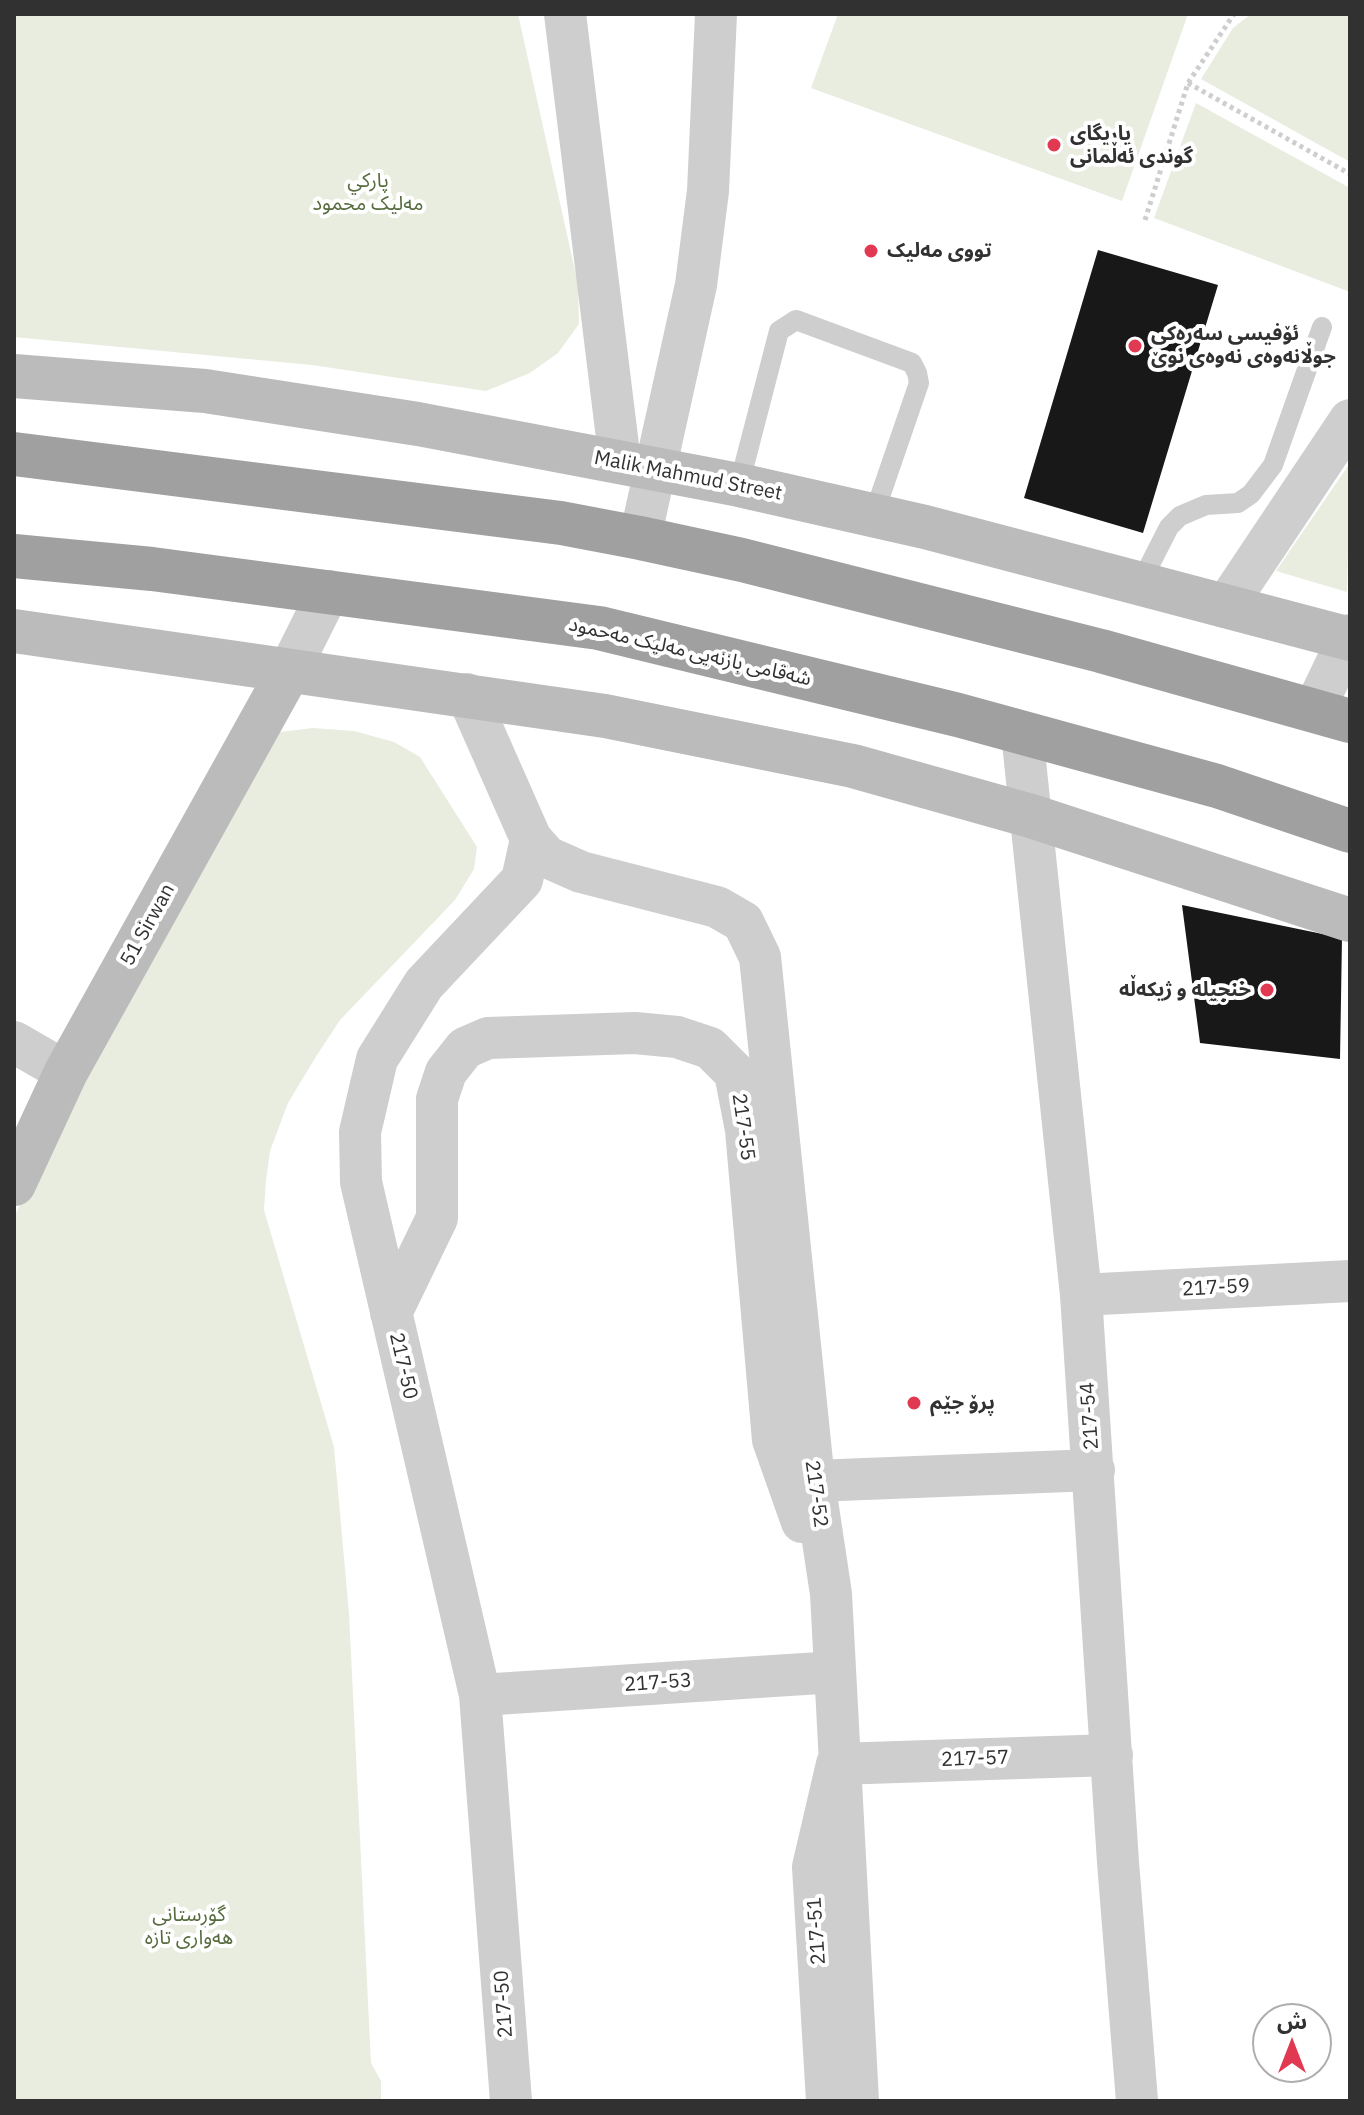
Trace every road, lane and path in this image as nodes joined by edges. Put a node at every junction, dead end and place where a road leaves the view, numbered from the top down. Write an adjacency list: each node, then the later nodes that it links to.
1 (565, 14): 11 (street)
2 (716, 14): 11 (street)
3 (1234, 14): 4 (path)
4 (1188, 83): 5 (path); 6 (path)
5 (1350, 174)
6 (1145, 220)
7 (1322, 327): 16 (lane)
8 (14, 376): 11 (main road, Malik Mahmud Street)
9 (1350, 420): 18 (street)
10 (14, 454): 14 (highway)
11 (638, 466): 12 (main road, Malik Mahmud Street); 14 (street)
12 (739, 485): 13 (main road, Malik Mahmud Street); 13 (lane)
13 (873, 517): 16 (main road, Malik Mahmud Street)
14 (640, 538): 23 (highway)
15 (14, 556): 17 (highway, شەقامی بازنەیی مەلیک مەحمود)
16 (1140, 584): 18 (main road, Malik Mahmud Street)
17 (329, 591): 21 (street); 24 (highway, شەقامی بازنەیی مەلیک مەحمود)
18 (1225, 607): 20 (main road, Malik Mahmud Street)
19 (14, 631): 21 (main road)
20 (1349, 637): 23 (street)
21 (289, 671): 22 (main road); 30 (main road, 51 Sirwan)
22 (467, 694): 25 (main road); 27 (street)
23 (1332, 716)
24 (1022, 733): 25 (street, 217-54); 26 (highway, شەقامی بازنەیی مەلیک مەحمود)
25 (1031, 816): 28 (main road); 33 (street, 217-54)
26 (1350, 831)
27 (531, 839): 34 (street, 217-50); 36 (street, 217-52)
28 (1350, 923)
29 (14, 1042): 30 (street)
30 (66, 1072): 31 (main road, 51 Sirwan)
31 (14, 1184)
32 (1350, 1281): 33 (street, 217-59)
33 (1081, 1295): 35 (street, 217-54)
34 (391, 1313): 37 (street, 217-55); 39 (street, 217-50)
35 (1094, 1470): 36 (street); 40 (street, 217-54)
36 (814, 1481): 37 (street, 217-52)
37 (831, 1594): 38 (street, 217-52)
38 (835, 1672): 39 (street, 217-53); 41 (street, 217-52)
39 (480, 1695): 42 (street, 217-50)
40 (1112, 1755): 41 (street, 217-57); 45 (street, 217-54)
41 (837, 1764): 43 (street, 217-51); 44 (street, 217-52)
42 (511, 2101)
43 (827, 2101)
44 (858, 2101)
45 (1137, 2101)

